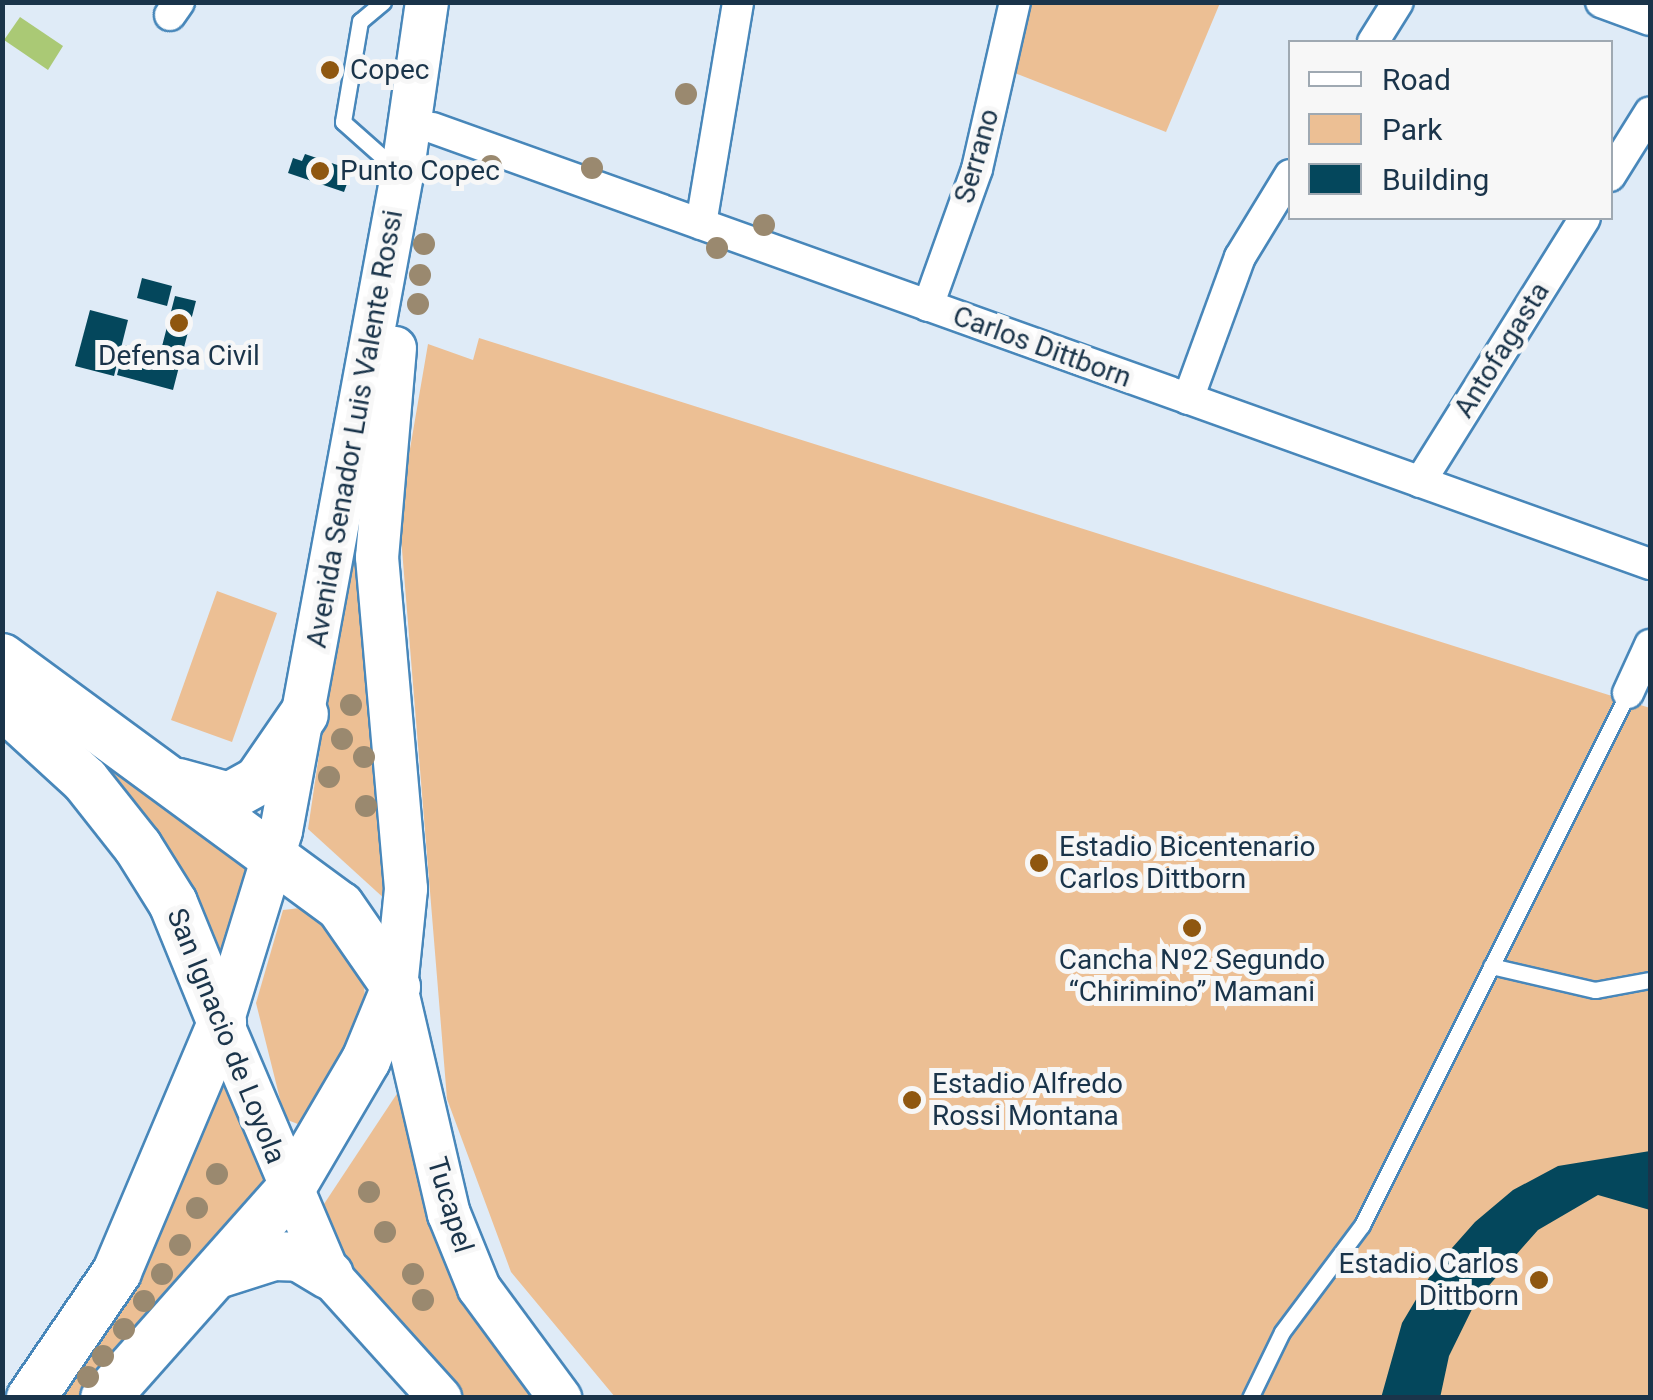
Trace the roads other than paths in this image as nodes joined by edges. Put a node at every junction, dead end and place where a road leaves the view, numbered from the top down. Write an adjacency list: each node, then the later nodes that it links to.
1 (382, 2): 13 (lane)
2 (426, 2): 13 (main road, Avenida Senador Luis Valente Rossi)
3 (452, 2): 11 (main road, Avenida Senador Luis Valente Rossi)
4 (738, 2): 16 (street)
5 (1015, 2): 17 (street, Serrano)
6 (1398, 2): 9 (street)
7 (1600, 2): 8 (street)
8 (1650, 20)
9 (1374, 40)
10 (1650, 112): 12 (street)
11 (433, 128): 16 (street, Carlos Dittborn); 30 (main road, Avenida Senador Luis Valente Rossi)
12 (1613, 171)
13 (402, 175): 25 (main road, Avenida Senador Luis Valente Rossi)
14 (1288, 177): 18 (street)
15 (1584, 220): 19 (street, Antofagasta)
16 (700, 224): 17 (street, Carlos Dittborn)
17 (928, 306): 18 (street, Carlos Dittborn)
18 (1188, 399): 19 (street, Carlos Dittborn)
19 (1420, 482): 20 (street, Carlos Dittborn)
20 (1650, 564)
21 (1650, 645): 23 (street)
22 (2, 658): 26 (main road)
23 (1628, 693): 28 (lane)
24 (2, 704): 31 (main road, San Ignacio de Loyola)
25 (304, 714): 26 (main road); 27 (main road, Avenida Senador Luis Valente Rossi)
26 (170, 781): 27 (main road)
27 (276, 854): 30 (main road); 31 (main road, Avenida Senador Luis Valente Rossi)
28 (1491, 966): 29 (lane); 39 (lane)
29 (1650, 980)
30 (396, 987): 32 (main road); 38 (main road, Tucapel)
31 (222, 1024): 32 (main road, San Ignacio de Loyola); 35 (main road)
32 (289, 1191): 33 (main road); 34 (main road)
33 (217, 1274): 34 (main road); 36 (main road)
34 (329, 1276): 37 (main road)
35 (31, 1398)
36 (105, 1398)
37 (440, 1398)
38 (560, 1398)
39 (1250, 1398)

